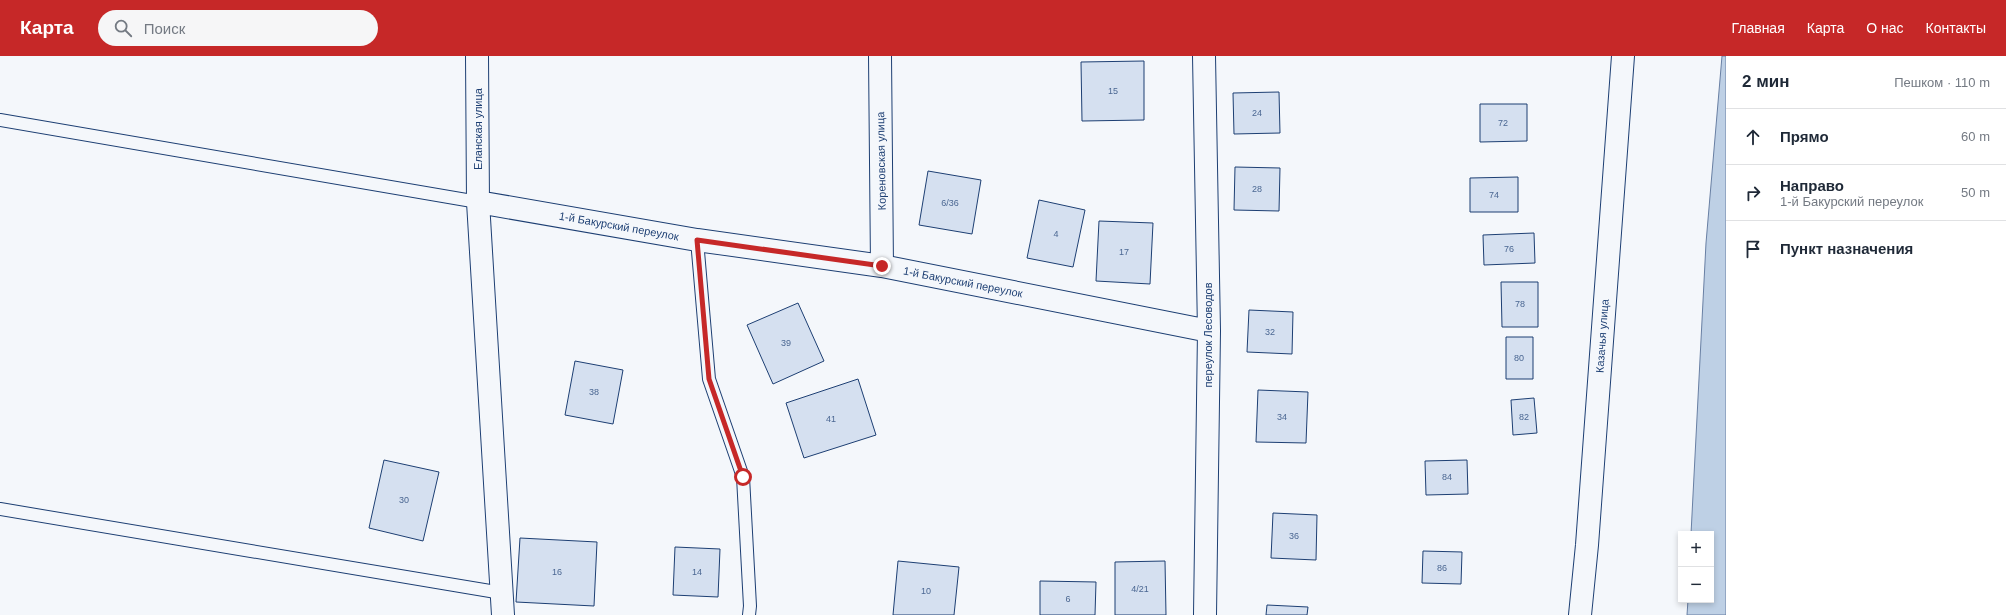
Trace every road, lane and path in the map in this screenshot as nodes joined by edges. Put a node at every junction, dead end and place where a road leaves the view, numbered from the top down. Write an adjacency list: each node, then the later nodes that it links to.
1 (477, 56): 6 (street, Еланская улица)
2 (880, 56): 8 (street, Кореновская улица)
3 (1204, 56): 9 (street, переулок Лесоводов)
4 (1623, 56): 15 (street, Казачья улица)
5 (0, 120): 6 (lane)
6 (478, 202): 7 (street, 1-й Бакурский переулок); 11 (street, Еланская улица)
7 (697, 240): 8 (street, 1-й Бакурский переулок); 13 (lane)
8 (882, 266): 9 (street, 1-й Бакурский переулок)
9 (1209, 331): 14 (street, переулок Лесоводов)
10 (0, 509): 11 (lane)
11 (502, 593): 12 (street, Еланская улица)
12 (503, 615)
13 (749, 615)
14 (1205, 615)
15 (1580, 615)

